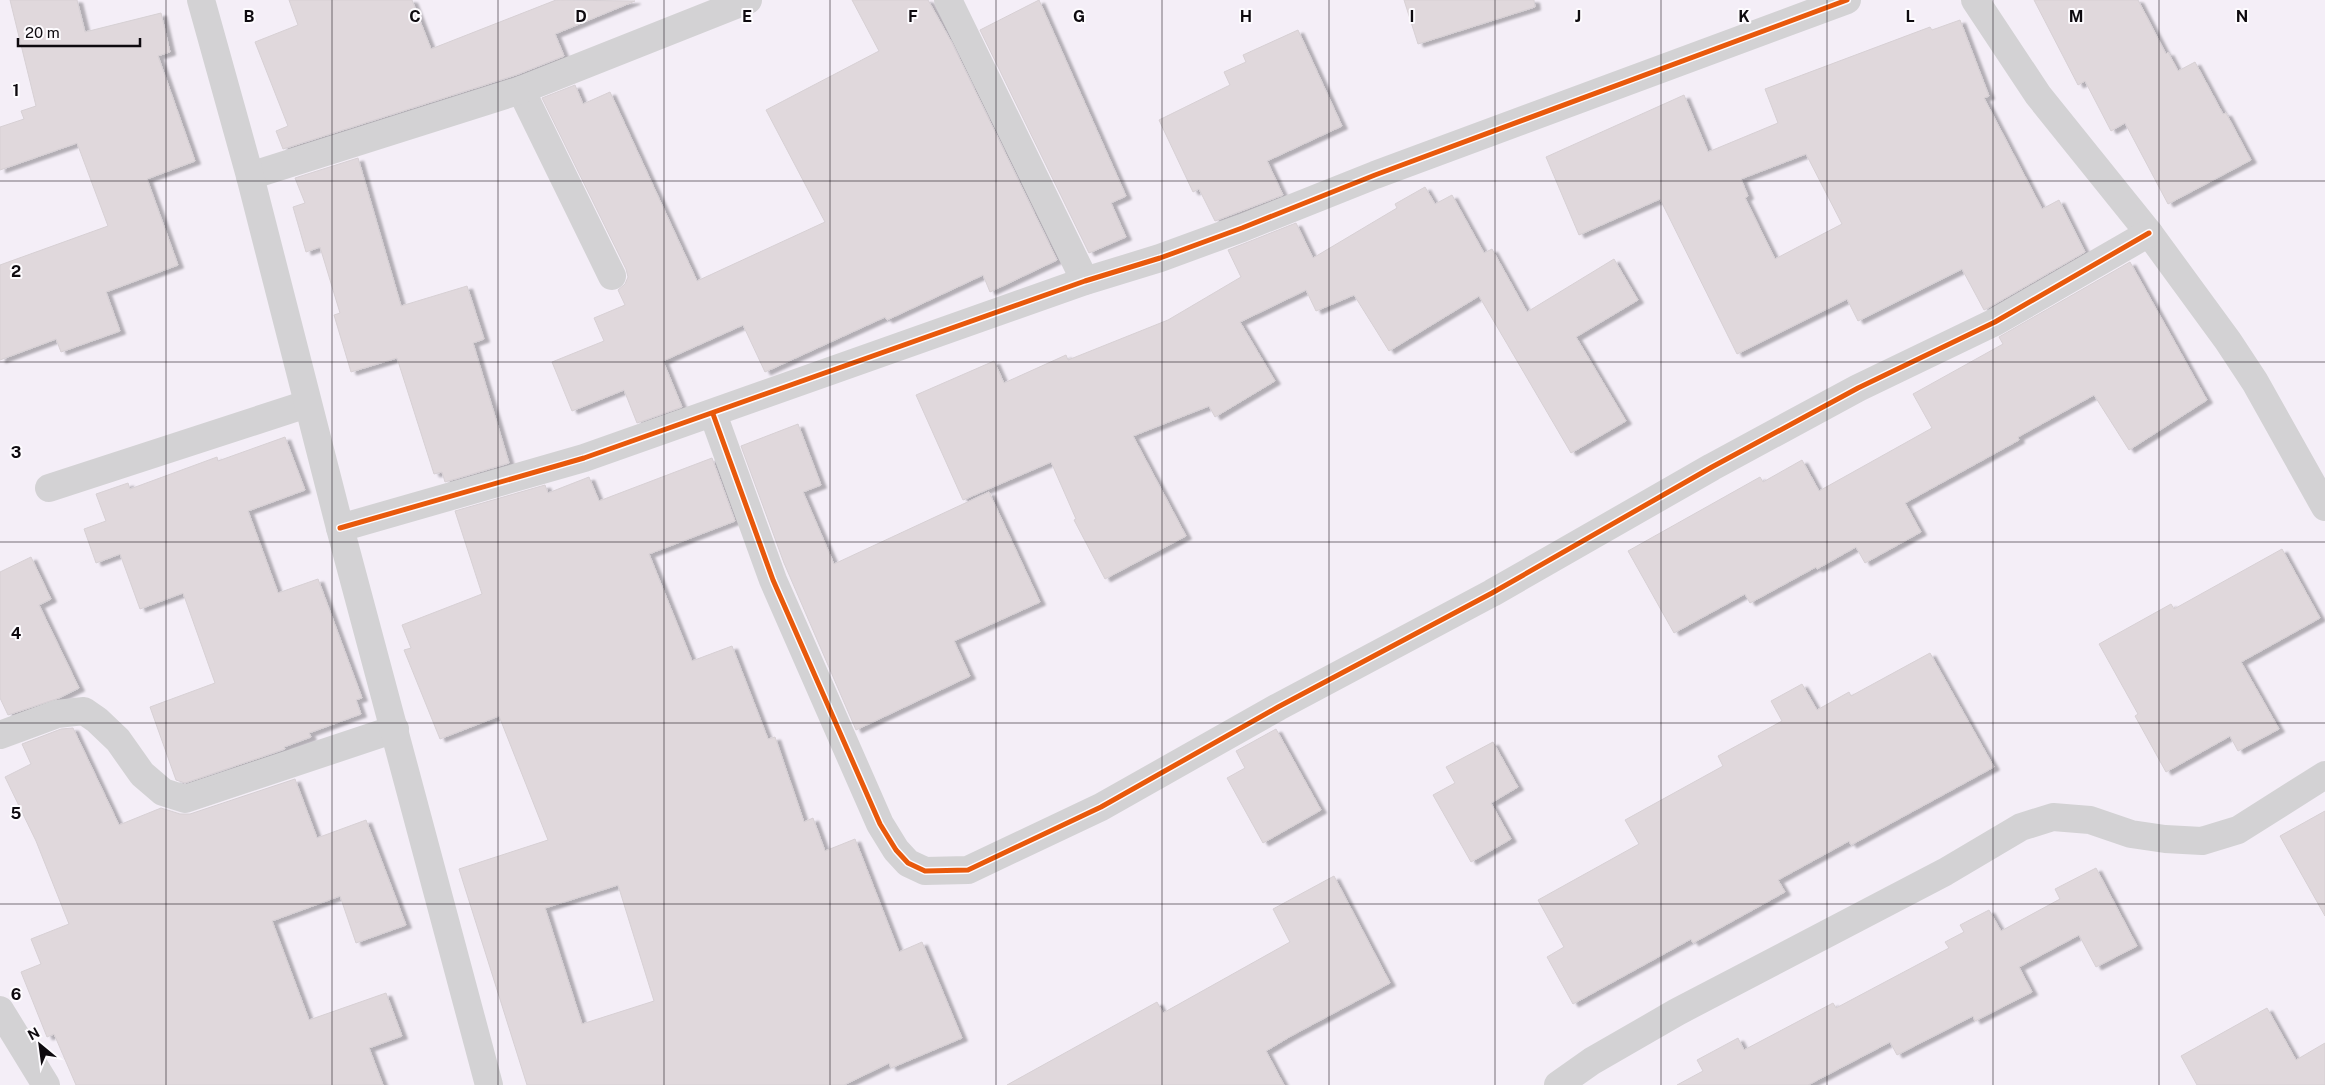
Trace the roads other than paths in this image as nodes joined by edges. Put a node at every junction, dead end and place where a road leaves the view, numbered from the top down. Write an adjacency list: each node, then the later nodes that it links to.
1 (202, 0): 7 (street)
2 (748, 0): 6 (street)
3 (948, 0): 10 (street)
4 (1847, 0): 10 (street)
5 (1974, 0): 8 (street)
6 (521, 90): 7 (street); 9 (street)
7 (250, 176): 11 (street)
8 (2149, 233): 12 (street); 14 (street)
9 (612, 276)
10 (1085, 281): 12 (street)
11 (307, 404): 13 (street); 15 (street)
12 (713, 414): 15 (street)
13 (48, 488)
14 (2325, 507)
15 (340, 528): 16 (street)
16 (395, 729): 17 (street); 21 (street)
17 (0, 736)
18 (2325, 775): 22 (street)
19 (0, 1010): 20 (street)
20 (46, 1085)
21 (489, 1085)
22 (1558, 1085)

